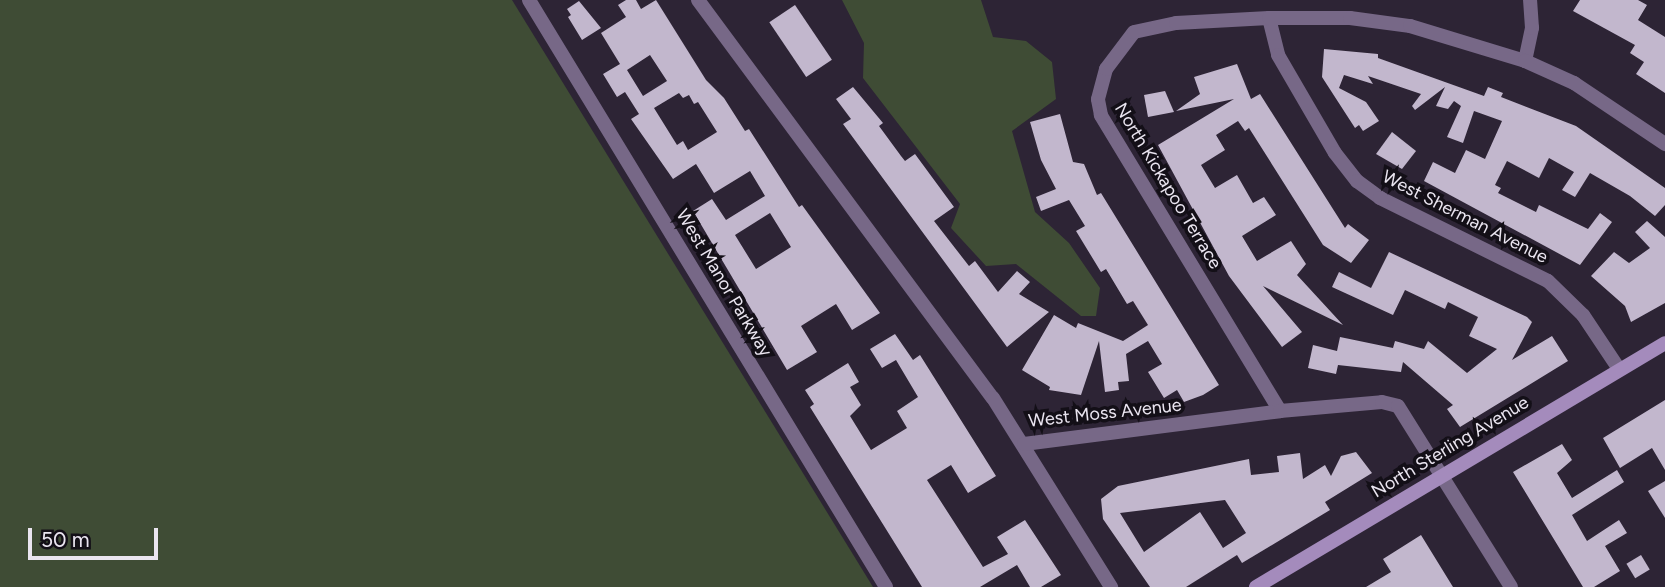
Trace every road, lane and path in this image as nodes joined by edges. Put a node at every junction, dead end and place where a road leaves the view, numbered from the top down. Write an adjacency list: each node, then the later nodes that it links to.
1 (529, 0): 12 (street, West Manor Parkway)
2 (698, 0): 10 (street, West Moss Avenue)
3 (1530, 0): 5 (street)
4 (1269, 18): 5 (street, North Kickapoo Terrace); 8 (street, West Sherman Avenue); 9 (street, North Kickapoo Terrace)
5 (1525, 61): 6 (street, North Kickapoo Terrace)
6 (1665, 144)
7 (1665, 343): 8 (street, North Sterling Avenue)
8 (1619, 369): 11 (street, North Sterling Avenue)
9 (1280, 411): 10 (street, West Moss Avenue); 11 (street, West Moss Avenue)
10 (1024, 444): 13 (street)
11 (1442, 474): 14 (street, North Sterling Avenue); 15 (street, West Moss Avenue)
12 (886, 587)
13 (1111, 587)
14 (1256, 587)
15 (1511, 587)

